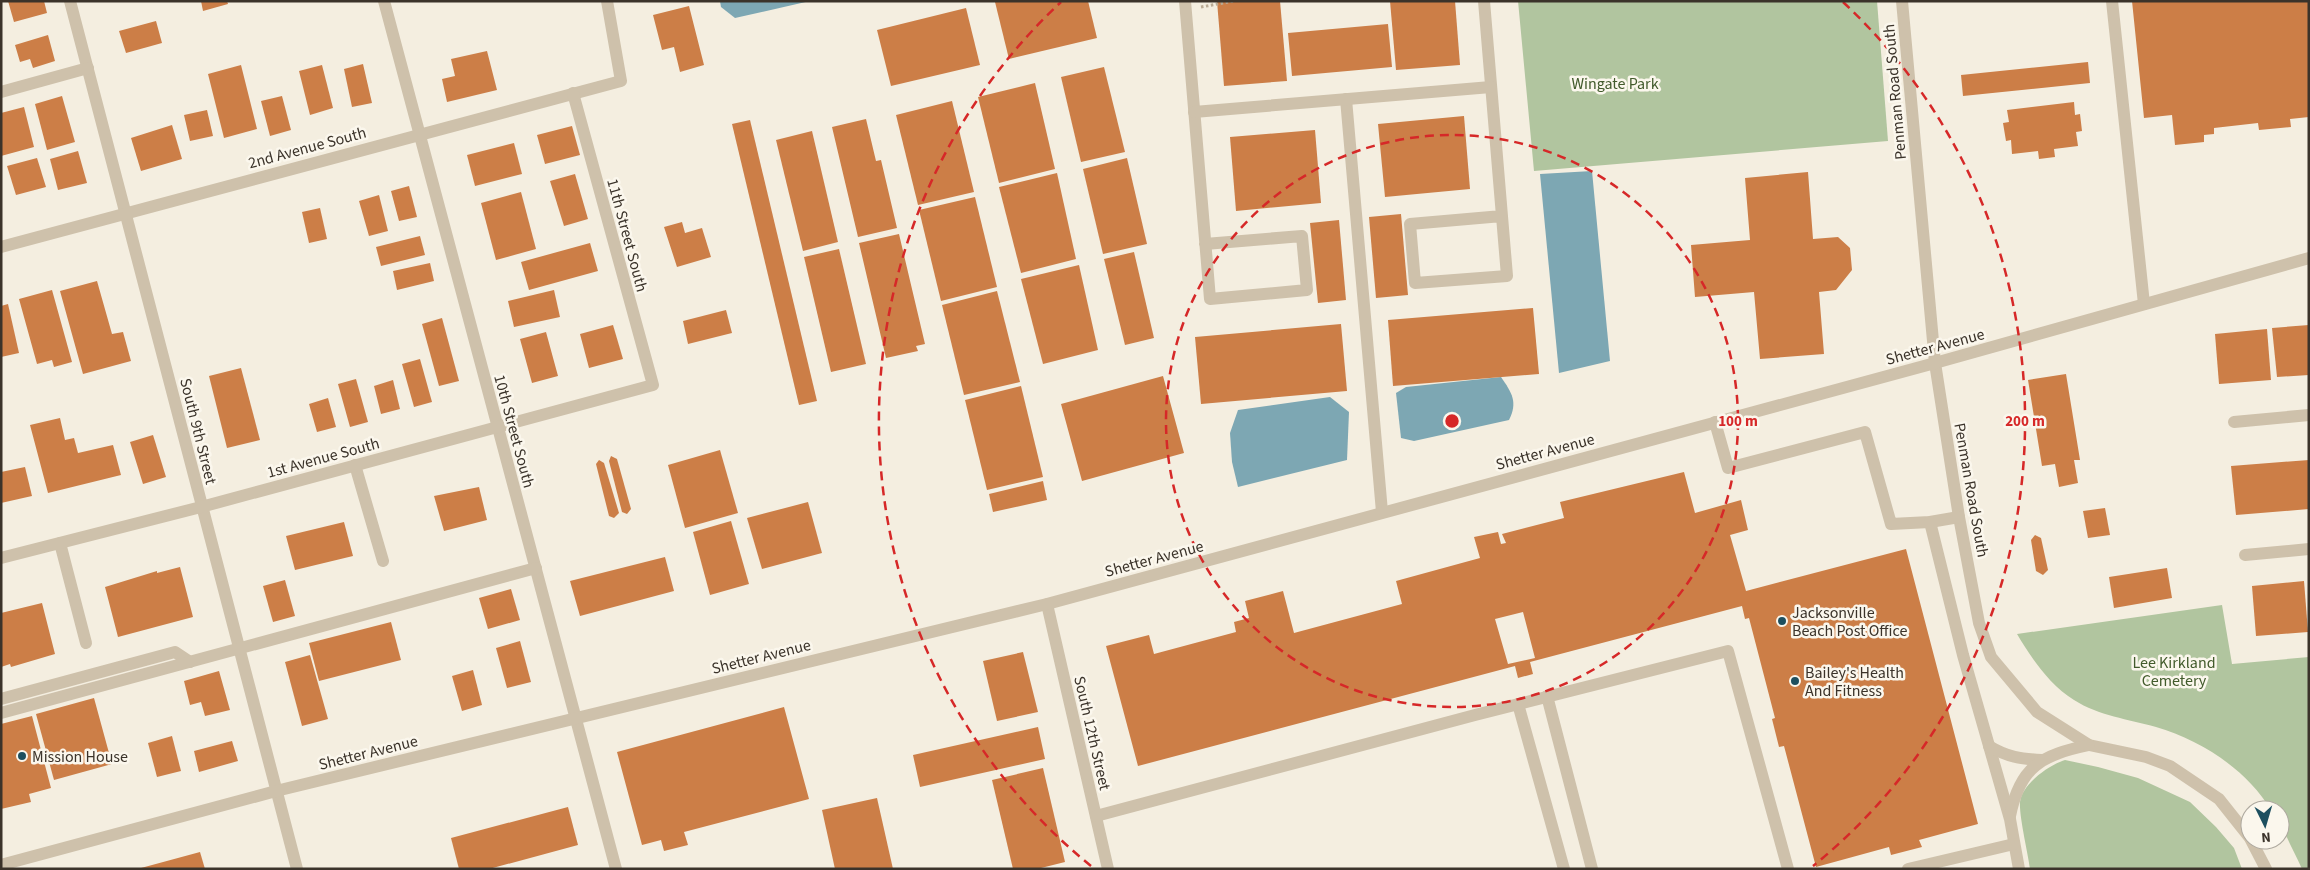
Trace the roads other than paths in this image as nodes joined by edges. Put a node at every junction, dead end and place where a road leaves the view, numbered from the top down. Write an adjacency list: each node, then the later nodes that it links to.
1 (70, 1): 8 (street, South 9th Street)
2 (384, 1): 14 (street, 10th Street South)
3 (607, 1): 11 (street, 2nd Avenue South)
4 (1484, 1): 9 (street)
5 (1902, 1): 21 (street, Penman Road South)
6 (2112, 1): 20 (street)
7 (1185, 5): 13 (street)
8 (88, 68): 10 (street); 15 (street, South 9th Street)
9 (1491, 87): 12 (street); 16 (street)
10 (1, 92)
11 (572, 94): 14 (street, 2nd Avenue South); 22 (street, 11th Street South)
12 (1346, 99): 13 (street); 29 (street)
13 (1194, 112): 17 (street)
14 (418, 134): 15 (street, 2nd Avenue South); 26 (street, 10th Street South)
15 (126, 212): 18 (street, 2nd Avenue South); 28 (street, South 9th Street)
16 (1502, 216): 16 (street)
17 (1205, 244): 17 (street)
18 (1, 247)
19 (2309, 258): 20 (street, Shetter Avenue)
20 (2144, 304): 21 (street, Shetter Avenue)
21 (1935, 363): 24 (street, Shetter Avenue); 30 (street, Penman Road South)
22 (653, 385): 26 (street, 1st Avenue South)
23 (2309, 415): 25 (street)
24 (1715, 422): 29 (street, Shetter Avenue); 31 (street)
25 (2234, 422)
26 (498, 427): 27 (street, 1st Avenue South); 37 (street, 10th Street South)
27 (355, 465): 28 (street, 1st Avenue South); 36 (street)
28 (201, 507): 32 (street, 1st Avenue South); 40 (street, South 9th Street)
29 (1382, 512): 38 (street, Shetter Avenue)
30 (1960, 517): 31 (street); 47 (street, Penman Road South)
31 (1930, 522): 48 (street)
32 (60, 543): 35 (street, 1st Avenue South); 39 (street)
33 (2309, 549): 34 (street)
34 (2245, 555)
35 (1, 558)
36 (383, 561)
37 (536, 568): 40 (street); 46 (street, 10th Street South)
38 (1047, 604): 46 (street, Shetter Avenue); 51 (street, South 12th Street)
39 (86, 643)
40 (238, 650): 41 (street); 50 (street, South 9th Street)
41 (190, 662): 43 (street); 45 (street)
42 (1547, 696): 44 (street); 61 (street); 62 (street)
43 (1, 699)
44 (1518, 704): 51 (street); 60 (street)
45 (1, 713)
46 (576, 717): 50 (street, Shetter Avenue); 58 (street, 10th Street South)
47 (2089, 745): 49 (street); 53 (street, Penman Road South)
48 (1990, 746): 49 (street); 52 (street)
49 (2042, 760): 52 (street)
50 (276, 791): 56 (street, Shetter Avenue); 57 (street, South 9th Street)
51 (1096, 816): 59 (street, South 12th Street)
52 (2010, 819): 54 (street)
53 (2240, 825)
54 (2014, 844): 63 (street); 64 (street)
55 (2256, 850): 65 (street, Penman Road South)
56 (1, 865)
57 (297, 869)
58 (616, 869)
59 (1108, 869)
60 (1564, 869)
61 (1592, 869)
62 (1788, 869)
63 (1908, 869)
64 (2019, 869)
65 (2266, 869)

